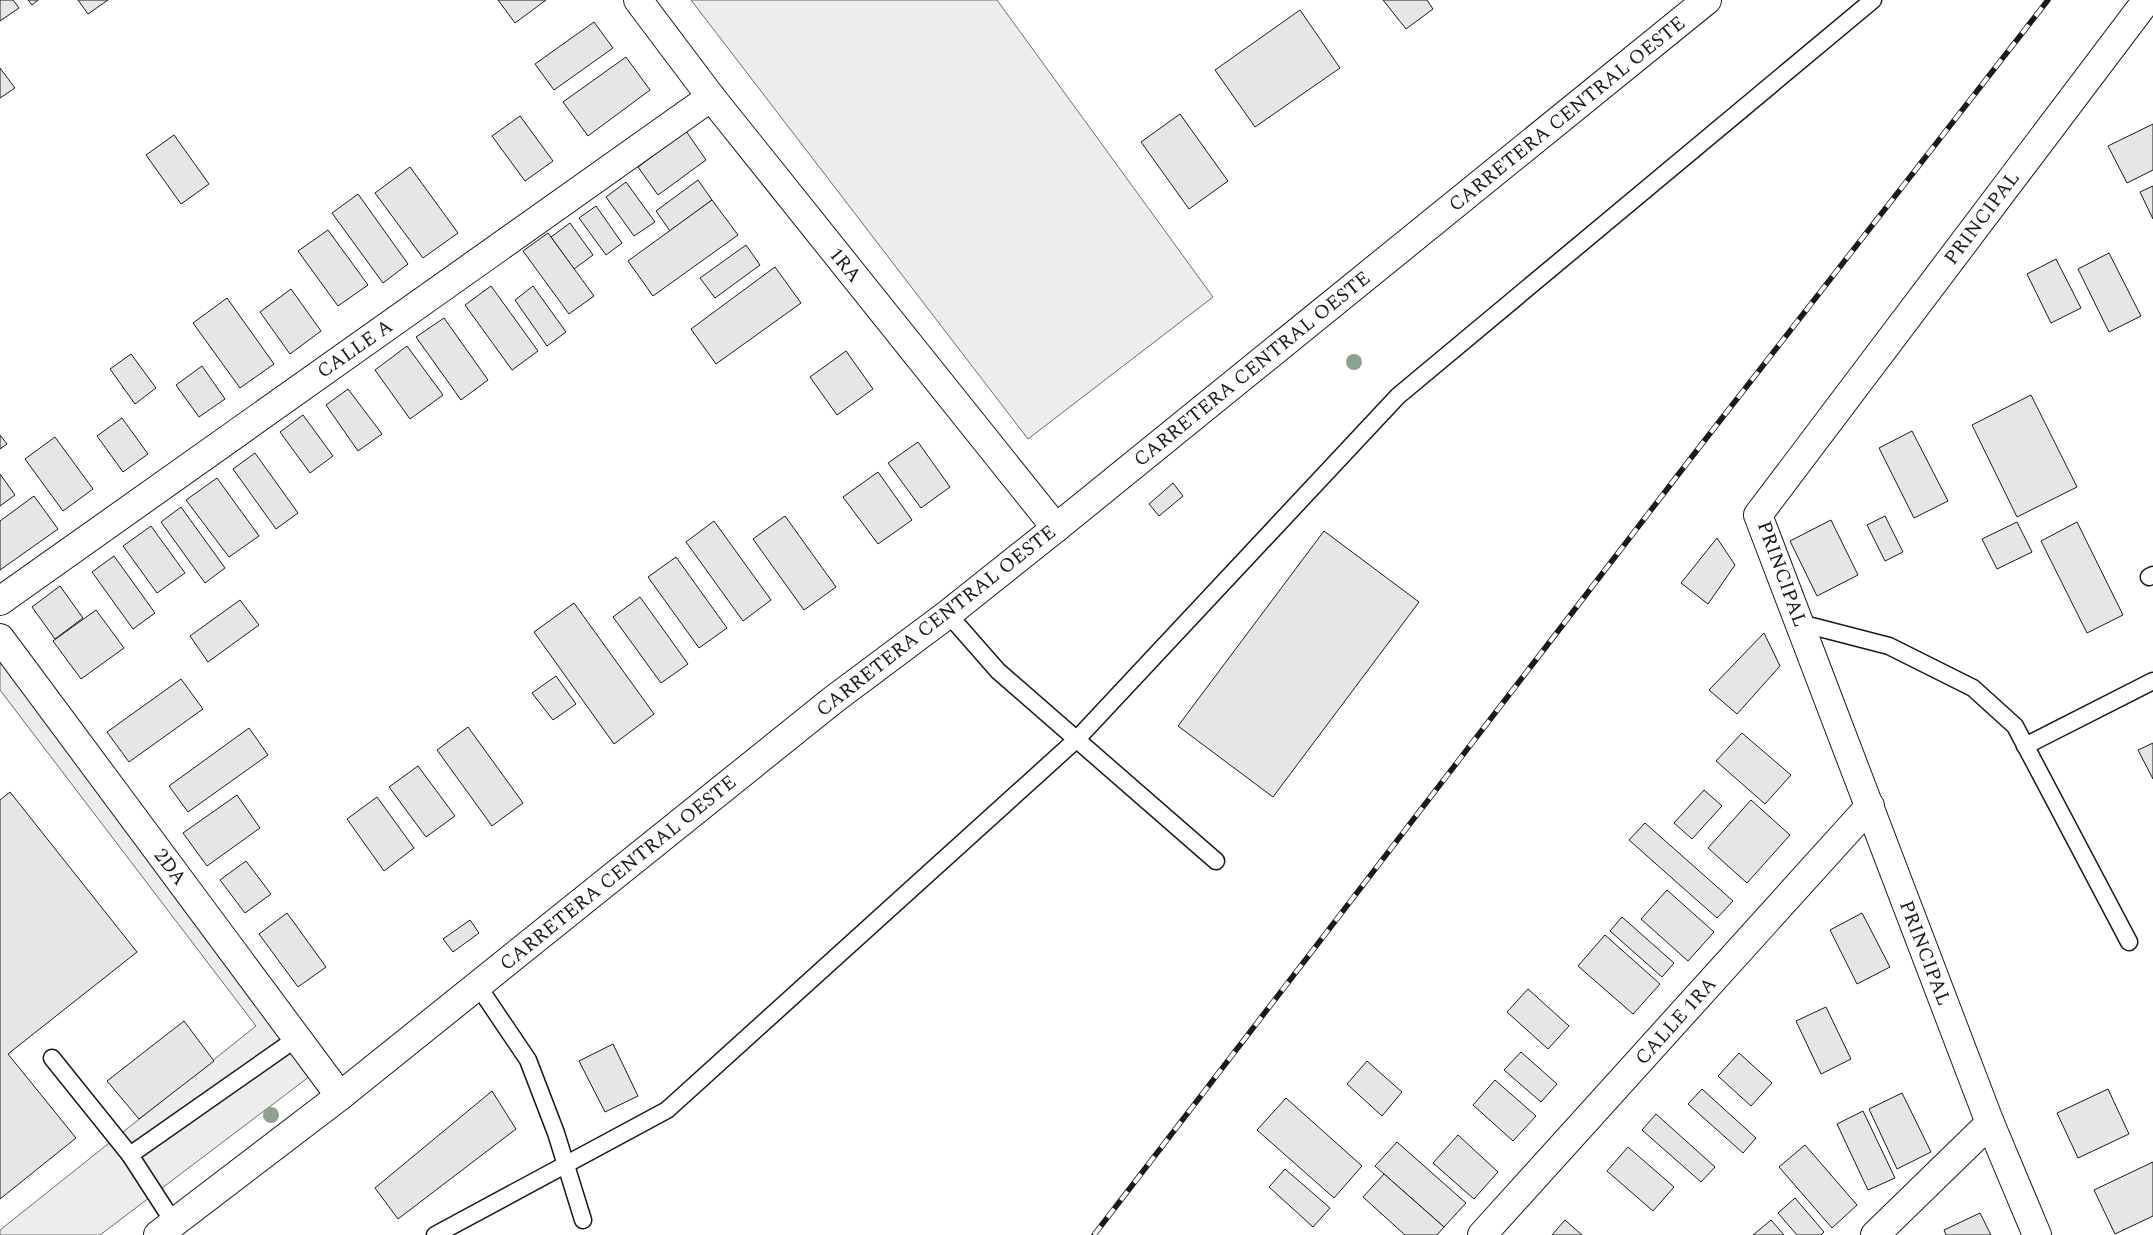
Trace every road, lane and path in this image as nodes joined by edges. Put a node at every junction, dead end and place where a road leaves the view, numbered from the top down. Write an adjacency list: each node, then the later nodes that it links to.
1 (638, 0): 5 (street, 1RA)
2 (1707, 0): 6 (street, CARRETERA CENTRAL OESTE)
3 (1873, 0): 12 (lane)
4 (2147, 0): 9 (street, PRINCIPAL)
5 (710, 97): 6 (street, 1RA); 7 (street, CALLE A)
6 (1056, 528): 8 (street, CARRETERA CENTRAL OESTE)
7 (0, 601)
8 (948, 614): 12 (lane); 17 (street, CARRETERA CENTRAL OESTE)
9 (1800, 624): 13 (lane); 14 (street, PRINCIPAL)
10 (0, 638): 18 (street, 2DA)
11 (2153, 681): 13 (lane)
12 (1077, 739): 15 (lane); 23 (lane)
13 (2026, 746): 16 (lane)
14 (1870, 806): 21 (street, PRINCIPAL); 27 (street, CALLE 1RA)
15 (1216, 861)
16 (2129, 942)
17 (478, 986): 20 (street, CARRETERA CENTRAL OESTE); 23 (lane)
18 (297, 1038): 20 (street, 2DA); 22 (lane)
19 (52, 1058): 22 (lane)
20 (340, 1096): 25 (street, CARRETERA CENTRAL OESTE)
21 (1990, 1123): 28 (street); 29 (street, PRINCIPAL)
22 (130, 1155): 25 (lane)
23 (566, 1164): 24 (lane); 26 (lane)
24 (583, 1220)
25 (166, 1229)
26 (435, 1235)
27 (1482, 1235)
28 (1874, 1235)
29 (2037, 1235)

